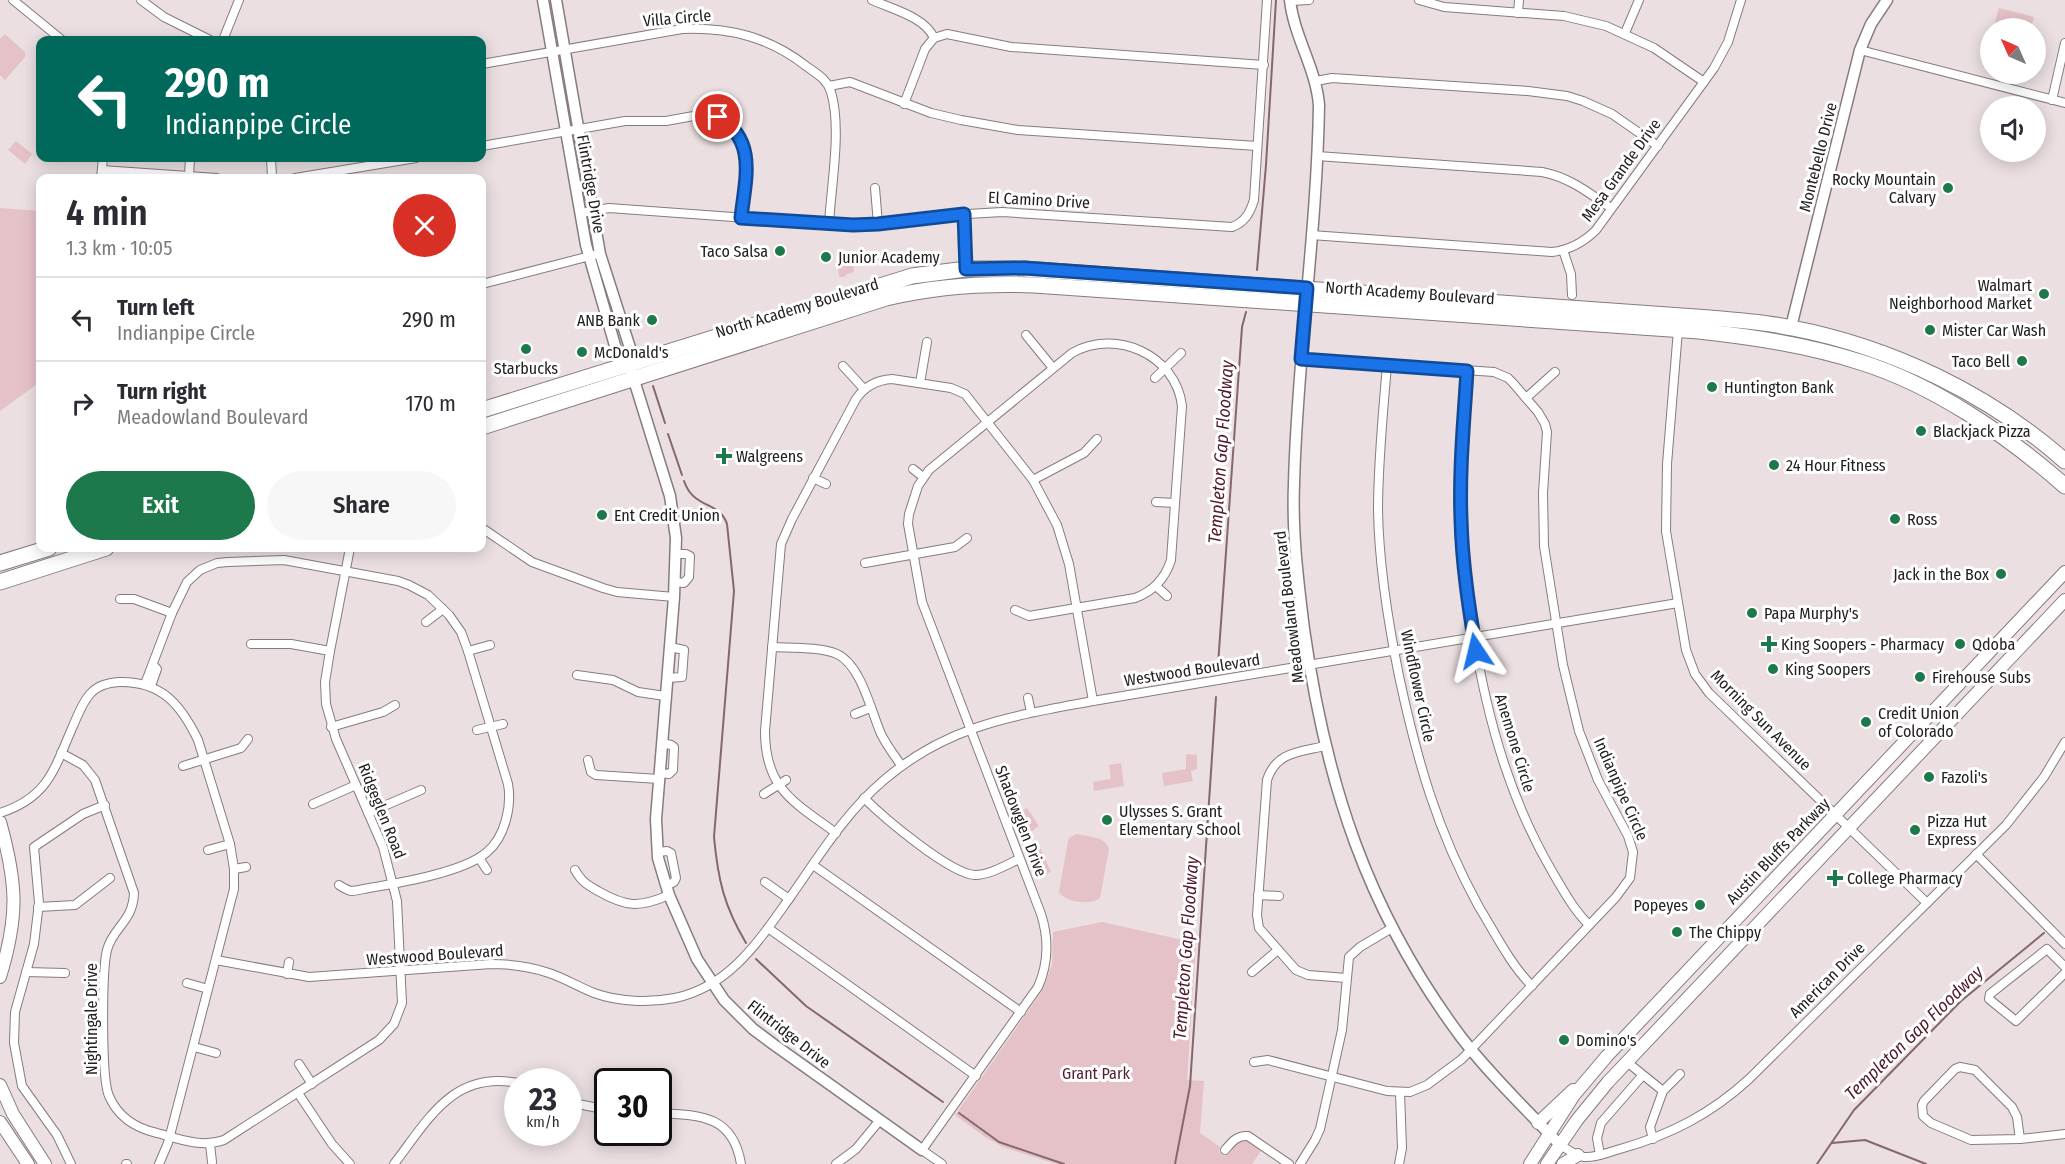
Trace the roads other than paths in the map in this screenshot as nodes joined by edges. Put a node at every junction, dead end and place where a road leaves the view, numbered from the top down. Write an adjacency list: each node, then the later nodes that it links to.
1 (13, 0): 17 (street)
2 (141, 0): 18 (street)
3 (239, 0): 19 (street)
4 (543, 0): 24 (street, Flintridge Drive)
5 (556, 0): 22 (street, Flintridge Drive)
6 (872, 0): 20 (street)
7 (1267, 0): 26 (street)
8 (1309, 0): 14 (street)
9 (1419, 0): 15 (street)
10 (1519, 0): 15 (street)
11 (1639, 0): 16 (street)
12 (1741, 0): 28 (street, Mesa Grande Drive)
13 (1887, 0): 23 (street, Montebello Drive)
14 (1290, 1): 27 (street, Meadowland Boulevard)
15 (1518, 13): 16 (street)
16 (1624, 33): 28 (street)
17 (57, 36)
18 (201, 36)
19 (225, 36)
20 (934, 38): 26 (street); 32 (street)
21 (2065, 43): 30 (street)
22 (564, 50): 24 (street, Villa Circle); 29 (street, Villa Circle); 33 (street, Flintridge Drive)
23 (1860, 50): 30 (street); 59 (street, Montebello Drive)
24 (551, 51): 25 (street, Villa Circle); 34 (street, Flintridge Drive)
25 (486, 63)
26 (1264, 65): 36 (street)
27 (1316, 81): 37 (street); 38 (street, Meadowland Boulevard)
28 (1704, 82): 37 (street, Mesa Grande Drive)
29 (829, 86): 32 (street); 47 (street)
30 (2052, 100): 31 (street)
31 (2065, 103)
32 (904, 104): 36 (street)
33 (579, 129): 34 (street); 43 (street, Flintridge Drive); 46 (street)
34 (567, 131): 35 (street); 44 (street, Flintridge Drive)
35 (486, 145)
36 (1257, 146): 45 (street, El Camino Drive)
37 (1658, 146): 42 (street, Mesa Grande Drive)
38 (1317, 156): 42 (street); 49 (street, Meadowland Boulevard)
39 (392, 162): 40 (street)
40 (319, 174)
41 (875, 188): 48 (street)
42 (1611, 208): 50 (street, Mesa Grande Drive)
43 (592, 211): 44 (street, El Camino Drive); 46 (street, El Camino Drive); 51 (street, Flintridge Drive)
44 (581, 213): 52 (street, Flintridge Drive)
45 (964, 214): 48 (street, El Camino Drive); 53 (street)
46 (741, 218): 47 (street, El Camino Drive)
47 (828, 224): 48 (street, El Camino Drive)
48 (878, 224)
49 (1311, 235): 50 (street, Mesa Grande Drive); 57 (street, Meadowland Boulevard)
50 (1563, 250): 56 (street)
51 (600, 254): 52 (street); 55 (street, Flintridge Drive)
52 (589, 257): 54 (street); 58 (street, Flintridge Drive)
53 (966, 269): 57 (highway, North Academy Boulevard); 72 (highway, North Academy Boulevard)
54 (486, 283)
55 (613, 295): 58 (street); 72 (street, Flintridge Drive)
56 (1572, 295)
57 (1306, 296): 59 (highway, North Academy Boulevard); 60 (highway, North Academy Boulevard); 67 (street, Meadowland Boulevard); 72 (highway, North Academy Boulevard)
58 (601, 298): 72 (street, Flintridge Drive)
59 (1791, 327): 60 (highway); 65 (highway, North Academy Boulevard)
60 (1656, 328): 61 (highway, North Academy Boulevard)
61 (1678, 330): 64 (highway, North Academy Boulevard); 108 (street, Morning Sun Avenue)
62 (1026, 335): 70 (street)
63 (927, 342): 76 (street)
64 (1792, 344): 65 (highway); 89 (highway, North Academy Boulevard)
65 (1855, 344): 83 (highway, North Academy Boulevard)
66 (1181, 353): 71 (street)
67 (1301, 359): 68 (street, Indianpipe Circle); 122 (street, Meadowland Boulevard)
68 (1387, 365): 73 (street, Indianpipe Circle); 121 (street, Windflower Circle)
69 (843, 366): 77 (street)
70 (1053, 368): 71 (street, Shadowglen Drive); 80 (street, Shadowglen Drive)
71 (1166, 368): 75 (street); 91 (street, Shadowglen Drive)
72 (631, 371): 79 (highway, North Academy Boulevard); 81 (highway, North Academy Boulevard); 105 (street, Flintridge Drive)
73 (1467, 371): 78 (street, Indianpipe Circle); 115 (street, Anemone Circle)
74 (1555, 372): 78 (street)
75 (1155, 378)
76 (920, 383): 77 (street); 80 (street)
77 (864, 389): 86 (street)
78 (1526, 398): 114 (street, Indianpipe Circle)
79 (486, 409)
80 (988, 422): 85 (street, Shadowglen Drive); 87 (street)
81 (486, 425)
82 (1097, 439): 87 (street)
83 (2065, 461)
84 (913, 469): 85 (street)
85 (923, 477): 97 (street, Shadowglen Drive)
86 (813, 478): 88 (street); 118 (street)
87 (1033, 480): 110 (street)
88 (826, 484)
89 (2065, 486)
90 (1156, 502): 91 (street)
91 (1175, 503): 103 (street, Shadowglen Drive)
92 (486, 532): 105 (street)
93 (967, 537): 97 (street)
94 (36, 552): 98 (highway)
95 (94, 552): 102 (highway)
96 (349, 552): 100 (street, Ridgeglen Road)
97 (913, 555): 99 (street); 137 (street, Shadowglen Drive)
98 (0, 563)
99 (865, 563)
100 (345, 571): 109 (street); 112 (street); 119 (street, Ridgeglen Road)
101 (2065, 572): 157 (main road, Austin Bluffs Parkway)
102 (0, 582)
103 (1156, 586): 104 (street); 110 (street)
104 (1167, 596)
105 (674, 597): 127 (street, Flintridge Drive)
106 (120, 599): 112 (street)
107 (2065, 600): 159 (main road)
108 (1678, 603): 114 (street, Westwood Boulevard); 157 (street, Morning Sun Avenue)
109 (442, 609): 113 (street); 120 (street)
110 (1076, 609): 111 (street); 129 (street)
111 (1015, 610)
112 (172, 613): 125 (street)
113 (426, 622)
114 (1555, 623): 115 (street, Westwood Boulevard); 181 (street, Indianpipe Circle)
115 (1474, 637): 121 (street, Westwood Boulevard); 181 (street, Anemone Circle)
116 (251, 644): 119 (street)
117 (490, 645): 120 (street)
118 (772, 647): 131 (street); 148 (street)
119 (330, 651): 135 (street, Ridgeglen Road)
120 (468, 651): 136 (street)
121 (1394, 651): 122 (street, Westwood Boulevard); 199 (street, Windflower Circle)
122 (1310, 665): 126 (street, Westwood Boulevard); 141 (street, Meadowland Boulevard)
123 (578, 675): 127 (street)
124 (1169, 678): 126 (street)
125 (148, 685): 142 (street); 143 (street)
126 (1171, 689): 129 (street, Westwood Boulevard)
127 (665, 696): 147 (street, Flintridge Drive)
128 (1028, 698): 132 (street)
129 (1093, 701): 132 (street, Westwood Boulevard)
130 (395, 705): 135 (street)
131 (870, 708): 133 (street); 145 (street)
132 (1031, 712): 137 (street, Westwood Boulevard)
133 (855, 714)
134 (503, 724): 136 (street)
135 (331, 727): 149 (street, Ridgeglen Road)
136 (490, 727): 138 (street); 164 (street)
137 (969, 729): 145 (street, Westwood Boulevard); 165 (street, Shadowglen Drive)
138 (477, 730)
139 (248, 739): 143 (street)
140 (2065, 742): 163 (street, American Drive)
141 (1325, 746): 176 (street); 183 (street, Meadowland Boulevard)
142 (61, 753): 154 (street, Nightingale Drive); 155 (street)
143 (204, 759): 146 (street); 161 (street)
144 (588, 760): 147 (street)
145 (902, 765): 152 (street, Westwood Boulevard)
146 (183, 766)
147 (659, 776): 175 (street, Flintridge Drive)
148 (782, 782): 151 (street); 160 (street)
149 (356, 785): 153 (street); 156 (street, Ridgeglen Road)
150 (421, 790): 156 (street)
151 (764, 794)
152 (864, 798): 160 (street, Westwood Boulevard); 165 (street)
153 (313, 804)
154 (105, 805): 180 (street); 225 (street, Nightingale Drive)
155 (0, 813)
156 (368, 813): 173 (street, Ridgeglen Road)
157 (1836, 815): 159 (street, Morning Sun Avenue); 215 (main road, Austin Bluffs Parkway)
158 (0, 822): 195 (main road)
159 (1849, 829): 179 (street, Morning Sun Avenue); 206 (main road)
160 (836, 833): 166 (street, Westwood Boulevard)
161 (230, 844): 162 (street); 168 (street)
162 (208, 850)
163 (1976, 854): 179 (street, American Drive); 184 (street)
164 (479, 858): 169 (street); 173 (street)
165 (1019, 860): 201 (street, Shadowglen Drive)
166 (813, 865): 178 (street, Westwood Boulevard); 201 (street)
167 (246, 867): 168 (street)
168 (234, 869): 186 (street)
169 (487, 870)
170 (575, 870): 175 (street)
171 (110, 878): 180 (street)
172 (765, 882): 178 (street)
173 (393, 884): 174 (street); 189 (street, Ridgeglen Road)
174 (339, 885)
175 (667, 891): 198 (street, Flintridge Drive)
176 (1258, 895): 177 (street); 185 (street)
177 (1279, 896)
178 (789, 899): 182 (street, Westwood Boulevard)
179 (1927, 903): 226 (street, American Drive)
180 (38, 907): 190 (street)
181 (1589, 925): 199 (street, Indianpipe Circle)
182 (768, 928): 198 (street, Westwood Boulevard); 209 (street)
183 (1392, 928): 196 (street); 203 (street, Meadowland Boulevard)
184 (2065, 944)
185 (1278, 950): 191 (street); 196 (street)
186 (216, 960): 194 (street, Westwood Boulevard); 200 (street)
187 (290, 962): 194 (street)
188 (2065, 967): 193 (street)
189 (401, 971): 194 (street, Westwood Boulevard); 198 (street, Westwood Boulevard); 214 (street, Ridgeglen Road)
190 (26, 972): 192 (street); 237 (street)
191 (1252, 972)
192 (65, 973)
193 (2065, 973)
194 (287, 974)
195 (0, 977)
196 (1346, 978): 210 (street)
197 (187, 983): 200 (street)
198 (712, 983): 220 (street, Flintridge Drive)
199 (1532, 986): 203 (street, Indianpipe Circle)
200 (208, 989): 202 (street)
201 (1021, 1012): 209 (street, Shadowglen Drive)
202 (194, 1047): 204 (street); 225 (street)
203 (1471, 1050): 217 (street, Indianpipe Circle); 222 (street, Meadowland Boulevard)
204 (216, 1053)
205 (1254, 1062): 210 (street, Indianpipe Circle)
206 (1627, 1062): 211 (street); 229 (main road)
207 (299, 1064): 214 (street)
208 (1680, 1074): 216 (street)
209 (976, 1076): 230 (street, Shadowglen Drive)
210 (1332, 1076): 217 (street, Indianpipe Circle); 245 (street)
211 (1642, 1076): 216 (street); 233 (street)
212 (504, 1082): 240 (street)
213 (0, 1084): 236 (main road)
214 (312, 1084): 218 (street, Ridgeglen Road)
215 (1582, 1085): 222 (main road); 223 (main road, Austin Bluffs Parkway)
216 (1663, 1091): 226 (street)
217 (1400, 1092): 246 (street)
218 (298, 1093): 228 (street, Ridgeglen Road); 239 (street)
219 (672, 1113): 241 (street)
220 (880, 1120): 230 (street, Flintridge Drive); 242 (street)
221 (0, 1122): 235 (main road)
222 (1538, 1123): 223 (street, Meadowland Boulevard)
223 (1549, 1133): 229 (street, Meadowland Boulevard); 247 (main road, Austin Bluffs Parkway)
224 (2065, 1134): 227 (street)
225 (170, 1137): 228 (street, Ridgeglen Road); 238 (street)
226 (1653, 1139): 233 (street, American Drive)
227 (2020, 1139): 227 (street)
228 (210, 1143): 234 (street)
229 (1560, 1144): 232 (street); 248 (main road)
230 (922, 1150): 243 (street, Flintridge Drive)
231 (1225, 1150): 244 (street)
232 (1578, 1155): 233 (street, American Drive); 249 (main road)
233 (1600, 1155)
234 (212, 1162)
235 (28, 1164)
236 (45, 1164)
237 (71, 1164)
238 (159, 1164)
239 (350, 1164)
240 (394, 1164)
241 (741, 1164)
242 (836, 1164)
243 (942, 1164)
244 (1289, 1164)
245 (1300, 1164)
246 (1399, 1164)
247 (1530, 1164)
248 (1547, 1164)
249 (1563, 1164)

